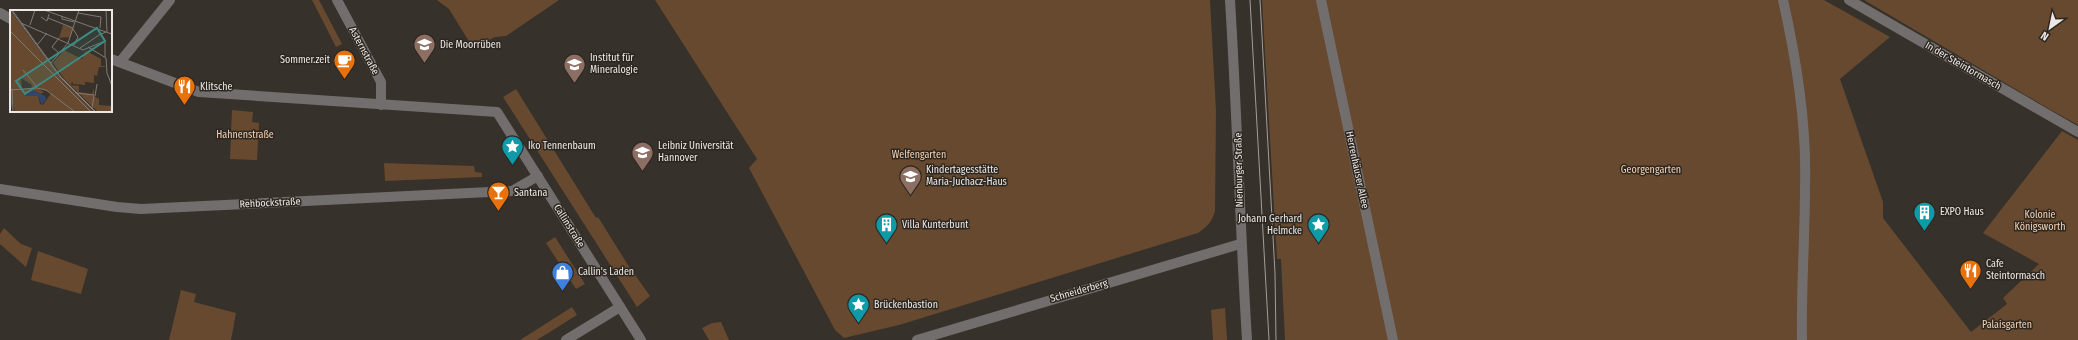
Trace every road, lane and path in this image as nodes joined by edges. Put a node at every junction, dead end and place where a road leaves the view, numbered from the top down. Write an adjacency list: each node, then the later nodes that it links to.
1 (170, 0): 7 (street)
2 (337, 0): 8 (street, Asternstraße)
3 (1230, 0): 12 (street, Nienburger Straße)
4 (1321, 0): 18 (street, Herrenhäuser Allee)
5 (1783, 0): 19 (street)
6 (1849, 0): 9 (street, In der Steintormasch)
7 (115, 61): 8 (street)
8 (381, 105): 10 (street, Callinstraße)
9 (2078, 132)
10 (538, 176): 11 (street, Rehbockstraße); 13 (street, Callinstraße)
11 (0, 189)
12 (1240, 244): 16 (street, Schneiderberg); 17 (street, Nienburger Straße)
13 (620, 307): 14 (street); 15 (street, Callinstraße)
14 (566, 340)
15 (641, 340)
16 (917, 340)
17 (1247, 340)
18 (1394, 340)
19 (1802, 340)

